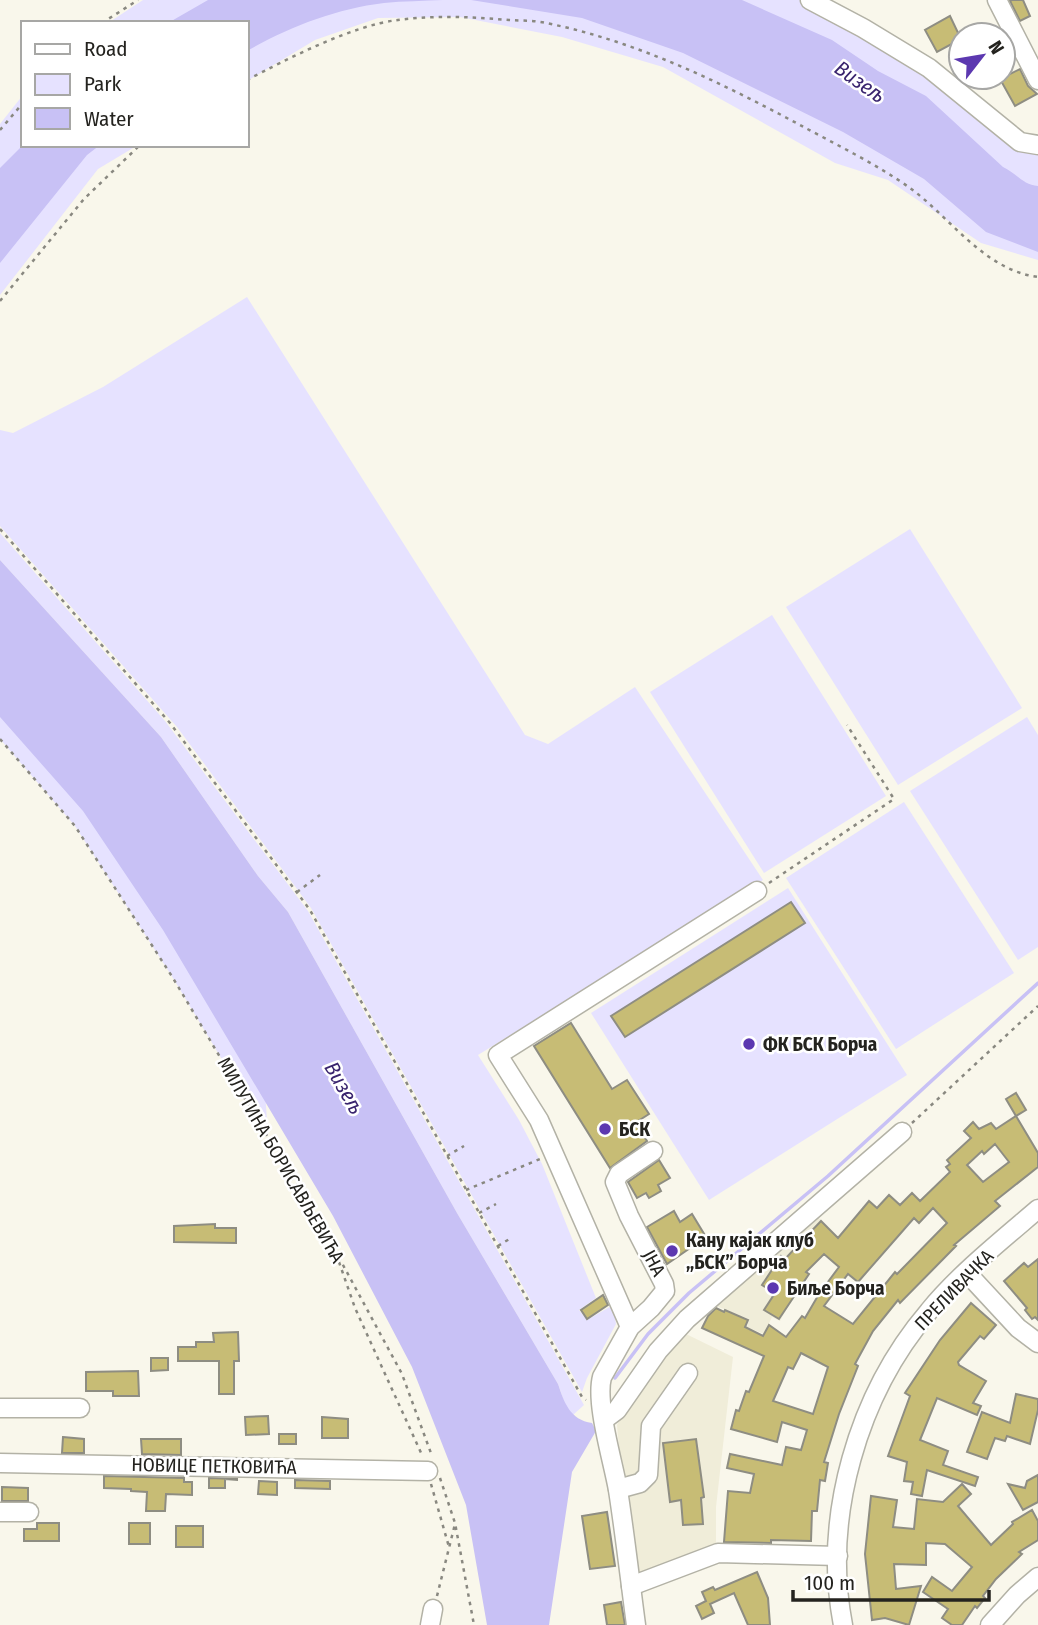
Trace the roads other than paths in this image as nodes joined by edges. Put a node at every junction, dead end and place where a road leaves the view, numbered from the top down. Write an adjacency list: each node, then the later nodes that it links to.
1 (810, 0): 4 (street)
2 (998, 0): 3 (street)
3 (1038, 80)
4 (1038, 145)
5 (757, 891): 10 (street)
6 (902, 1132): 15 (street)
7 (653, 1151): 10 (street, ЈНА)
8 (1038, 1209): 9 (street, ПРЕЛИВАЧКА)
9 (967, 1273): 11 (street); 21 (street, ПРЕЛИВАЧКА)
10 (630, 1327): 15 (street, ЈНА)
11 (1038, 1343)
12 (688, 1373): 18 (street)
13 (0, 1408): 14 (street)
14 (80, 1408)
15 (603, 1413): 18 (street, ЈНА)
16 (0, 1463): 17 (street, НОВИЦЕ ПЕТКОВИЋА)
17 (434, 1469)
18 (618, 1489): 23 (street, ЈНА)
19 (0, 1512): 20 (street)
20 (29, 1512)
21 (838, 1556): 23 (street); 25 (street, ПРЕЛИВАЧКА)
22 (1038, 1577): 26 (street)
23 (631, 1586): 24 (street, ЈНА)
24 (636, 1625)
25 (843, 1625)
26 (990, 1625)

